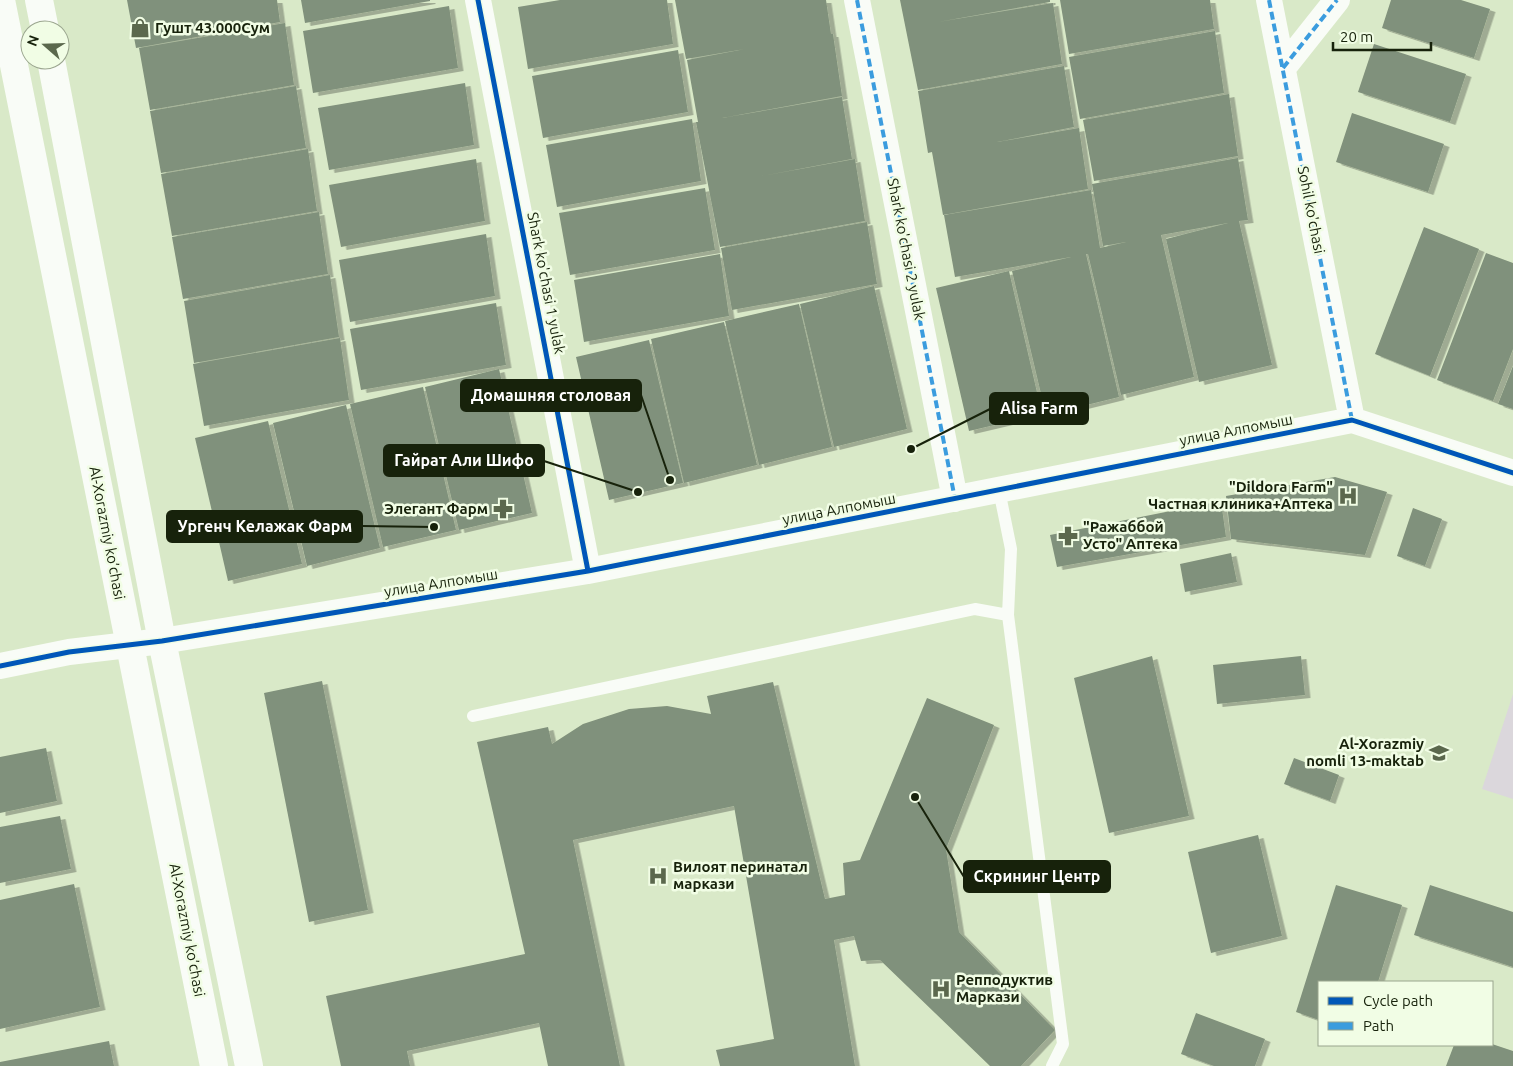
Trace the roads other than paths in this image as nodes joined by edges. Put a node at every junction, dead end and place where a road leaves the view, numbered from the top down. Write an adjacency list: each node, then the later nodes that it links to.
1 (1, 0): 17 (main road, Al-Xorazmiy ko’chasi)
2 (40, 0): 7 (main road)
3 (478, 0): 14 (street, Shark ko'chasi 1 yulak)
4 (858, 0): 13 (street, Shark ko'chasi 2 yulak)
5 (1269, 0): 8 (street, Sohil ko'chasi)
6 (1336, 0): 8 (street)
7 (43, 20)
8 (1283, 68): 10 (street, Sohil ko'chasi)
9 (53, 70): 16 (main road)
10 (1352, 420): 11 (street, улица Алпомыш); 12 (street, улица Алпомыш)
11 (1513, 473)
12 (999, 490): 13 (street, улица Алпомыш); 15 (lane)
13 (955, 499): 14 (street, улица Алпомыш)
14 (588, 571): 16 (street, улица Алпомыш)
15 (1008, 615): 19 (lane); 22 (lane)
16 (162, 641): 17 (street, улица Алпомыш); 21 (main road)
17 (129, 644): 18 (street, улица Алпомыш); 20 (main road, Al-Xorazmiy ko’chasi)
18 (0, 666)
19 (473, 716)
20 (214, 1066)
21 (249, 1066)
22 (1052, 1066)

